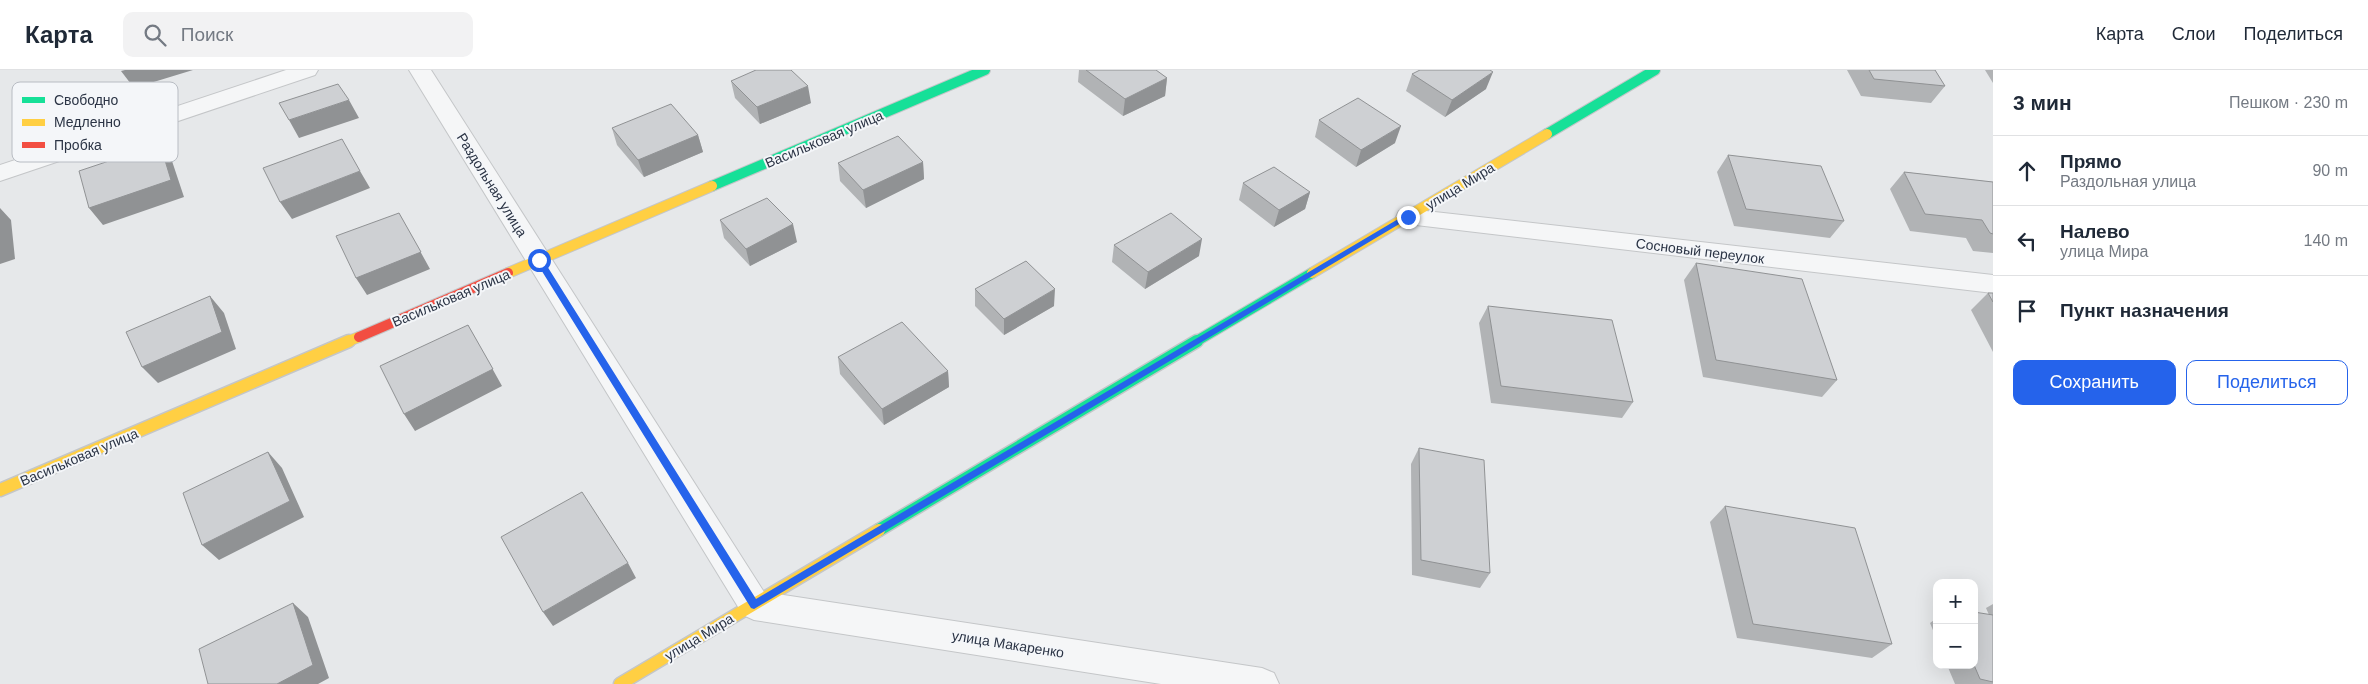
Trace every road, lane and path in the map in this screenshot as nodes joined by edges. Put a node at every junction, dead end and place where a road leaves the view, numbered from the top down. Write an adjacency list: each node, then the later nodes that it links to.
1 (306, 70): 5 (street)
2 (420, 70): 9 (street, Раздольная улица)
3 (985, 70): 9 (street, Васильковая улица)
4 (1656, 70): 8 (street, улица Мира)
5 (178, 113)
6 (33, 162): 7 (street)
7 (0, 173)
8 (1408, 217): 10 (street, Сосновый переулок); 12 (street, улица Мира)
9 (539, 260): 11 (street, Васильковая улица); 12 (street, Раздольная улица)
10 (1993, 284)
11 (0, 490)
12 (754, 605): 13 (street, улица Макаренко); 14 (street, улица Мира)
13 (1182, 678): 15 (street, улица Макаренко)
14 (620, 684)
15 (1262, 684)

